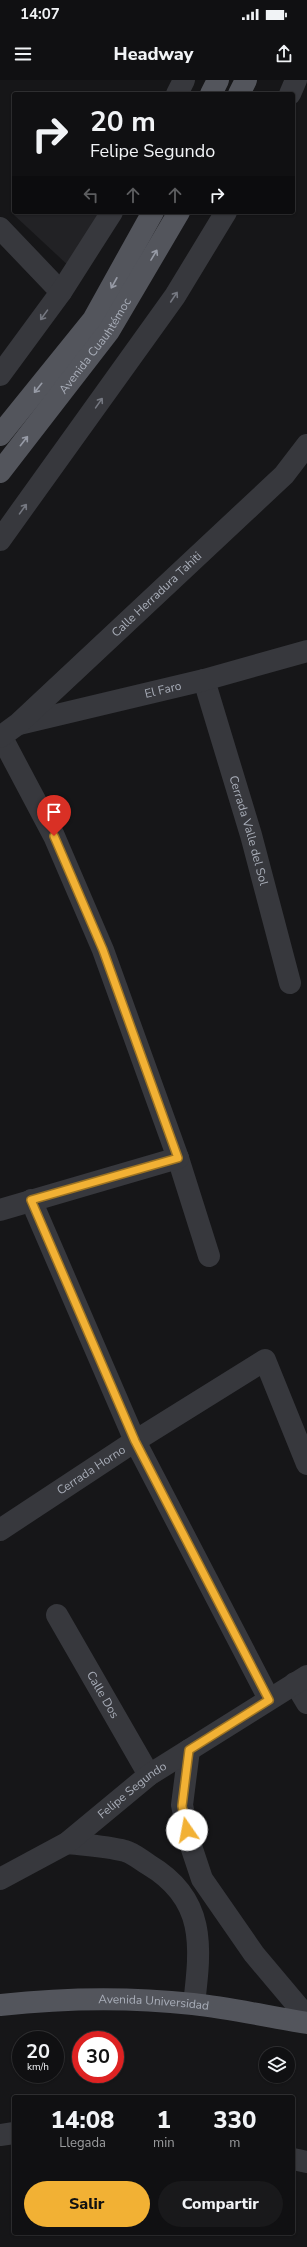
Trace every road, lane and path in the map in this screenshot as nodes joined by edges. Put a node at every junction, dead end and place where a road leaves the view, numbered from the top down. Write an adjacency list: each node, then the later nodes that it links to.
1 (184, 80): 5 (street)
2 (218, 80): 6 (main road)
3 (246, 80): 7 (main road)
4 (296, 80): 8 (street)
5 (179, 92)
6 (212, 92)
7 (240, 92)
8 (291, 92)
9 (111, 214): 14 (street)
10 (152, 214): 16 (main road, Avenida Cuauhtémoc, one-way to 16)
11 (178, 214): 18 (main road, Avenida Cuauhtémoc, one-way to 11)
12 (225, 214): 19 (street, one-way to 12)
13 (0, 228): 14 (street)
14 (61, 292): 15 (street, one-way to 15)
15 (0, 375)
16 (0, 435)
17 (307, 445): 22 (street, Calle Herradura Tahiti)
18 (0, 472)
19 (0, 540)
20 (307, 651): 21 (street, El Faro)
21 (204, 680): 22 (street, El Faro); 23 (street, Cerrada Valle del Sol)
22 (7, 733): 24 (street)
23 (290, 983)
24 (178, 1158): 25 (street); 27 (street)
25 (31, 1200): 26 (street); 28 (street)
26 (0, 1210)
27 (209, 1256)
28 (135, 1441): 29 (street, Cerrada Horno); 30 (street, Cerrada Horno); 33 (street)
29 (307, 1464)
30 (0, 1530)
31 (57, 1615): 36 (street, Calle Dos)
32 (301, 1680): 33 (street, Felipe Segundo); 34 (street)
33 (269, 1700): 35 (street, Felipe Segundo)
34 (307, 1703)
35 (189, 1750): 36 (street, Felipe Segundo); 38 (street)
36 (149, 1775): 37 (street, Felipe Segundo)
37 (67, 1843): 39 (street, Felipe Segundo); 40 (street)
38 (202, 1879): 40 (street); 43 (street)
39 (0, 1880)
40 (180, 1890): 41 (street)
41 (194, 2004): 42 (main road, Avenida Universidad); 44 (main road, Avenida Universidad)
42 (0, 2005)
43 (307, 2016)
44 (307, 2023)
45 (12, 2133): 46 (street)
46 (0, 2135)
47 (295, 2159): 48 (street)
48 (307, 2162)

